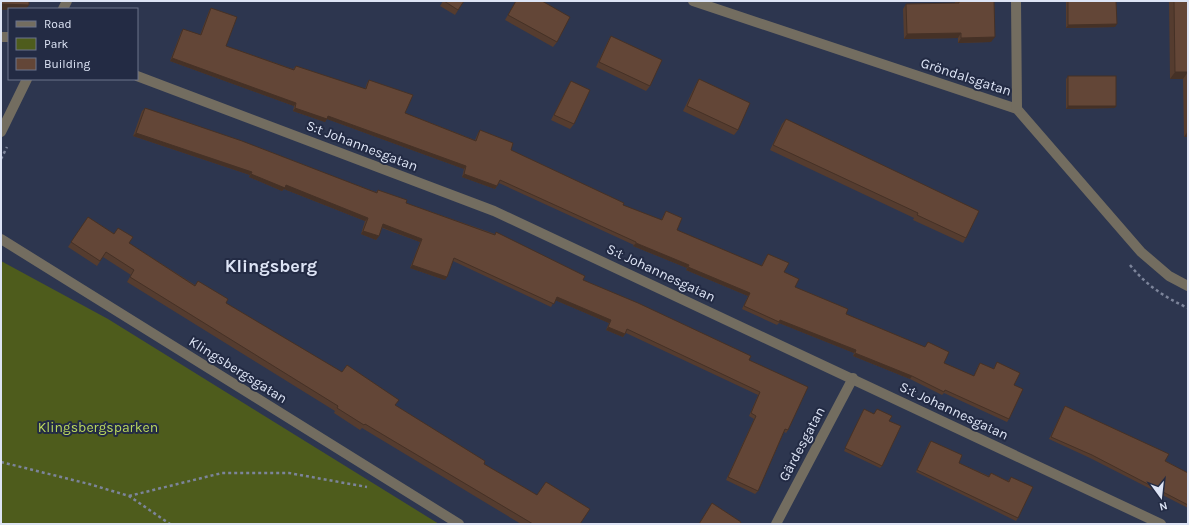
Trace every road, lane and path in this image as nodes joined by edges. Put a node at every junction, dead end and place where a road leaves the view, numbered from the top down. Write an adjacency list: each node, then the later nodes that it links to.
1 (693, 1): 5 (street, Gröndalsgatan)
2 (1016, 1): 5 (street)
3 (138, 76): 9 (street, S:t Johannesgatan)
4 (27, 80): 6 (street)
5 (1017, 109): 8 (street, Gröndalsgatan)
6 (1, 132)
7 (1, 239): 14 (street, Klingsbergsgatan)
8 (1188, 286)
9 (853, 378): 15 (street, Gärdesgatan); 16 (street, S:t Johannesgatan)
10 (1, 462): 12 (path)
11 (374, 488): 12 (path)
12 (129, 496): 13 (path)
13 (170, 524)
14 (460, 524)
15 (776, 524)
16 (1161, 524)

